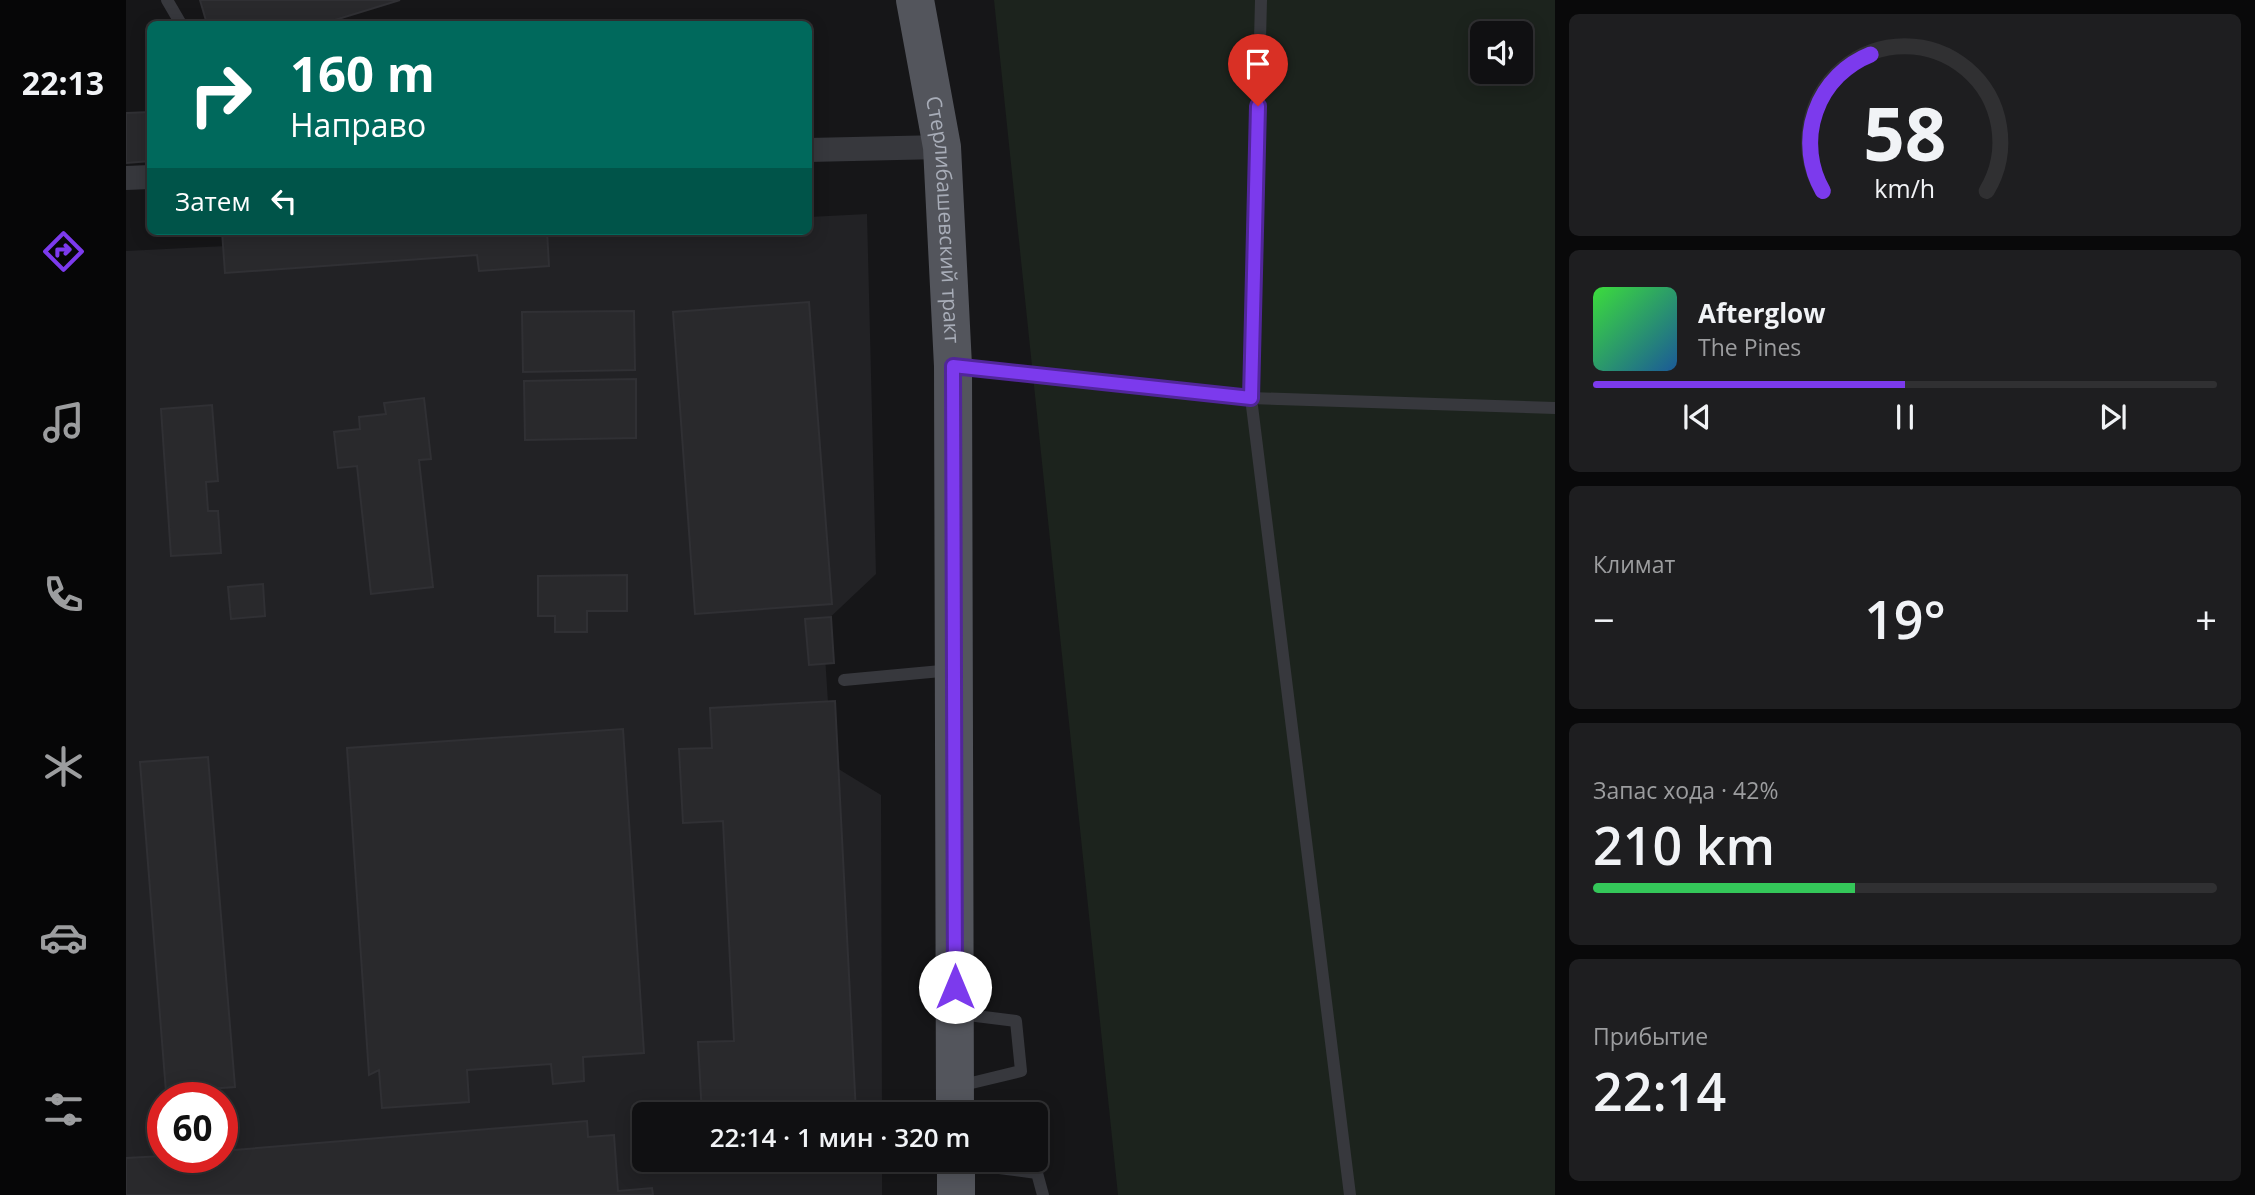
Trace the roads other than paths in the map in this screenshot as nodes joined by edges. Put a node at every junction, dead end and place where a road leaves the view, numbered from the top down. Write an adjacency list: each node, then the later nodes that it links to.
1 (167, 0): 4 (lane)
2 (915, 0): 5 (main road, Стерлибашевский тракт)
3 (1261, 0): 10 (lane)
4 (179, 21)
5 (942, 147): 6 (street); 9 (main road, Стерлибашевский тракт)
6 (812, 150)
7 (147, 177): 8 (street)
8 (126, 178)
9 (953, 366): 10 (lane); 12 (main road, Стерлибашевский тракт)
10 (1251, 398): 11 (lane); 18 (lane)
11 (1555, 408)
12 (954, 670): 13 (lane); 14 (main road, Стерлибашевский тракт)
13 (844, 680)
14 (955, 1014): 15 (main road, Стерлибашевский тракт); 15 (lane)
15 (955, 1101)
16 (956, 1173): 17 (lane)
17 (1043, 1195)
18 (1350, 1195)

